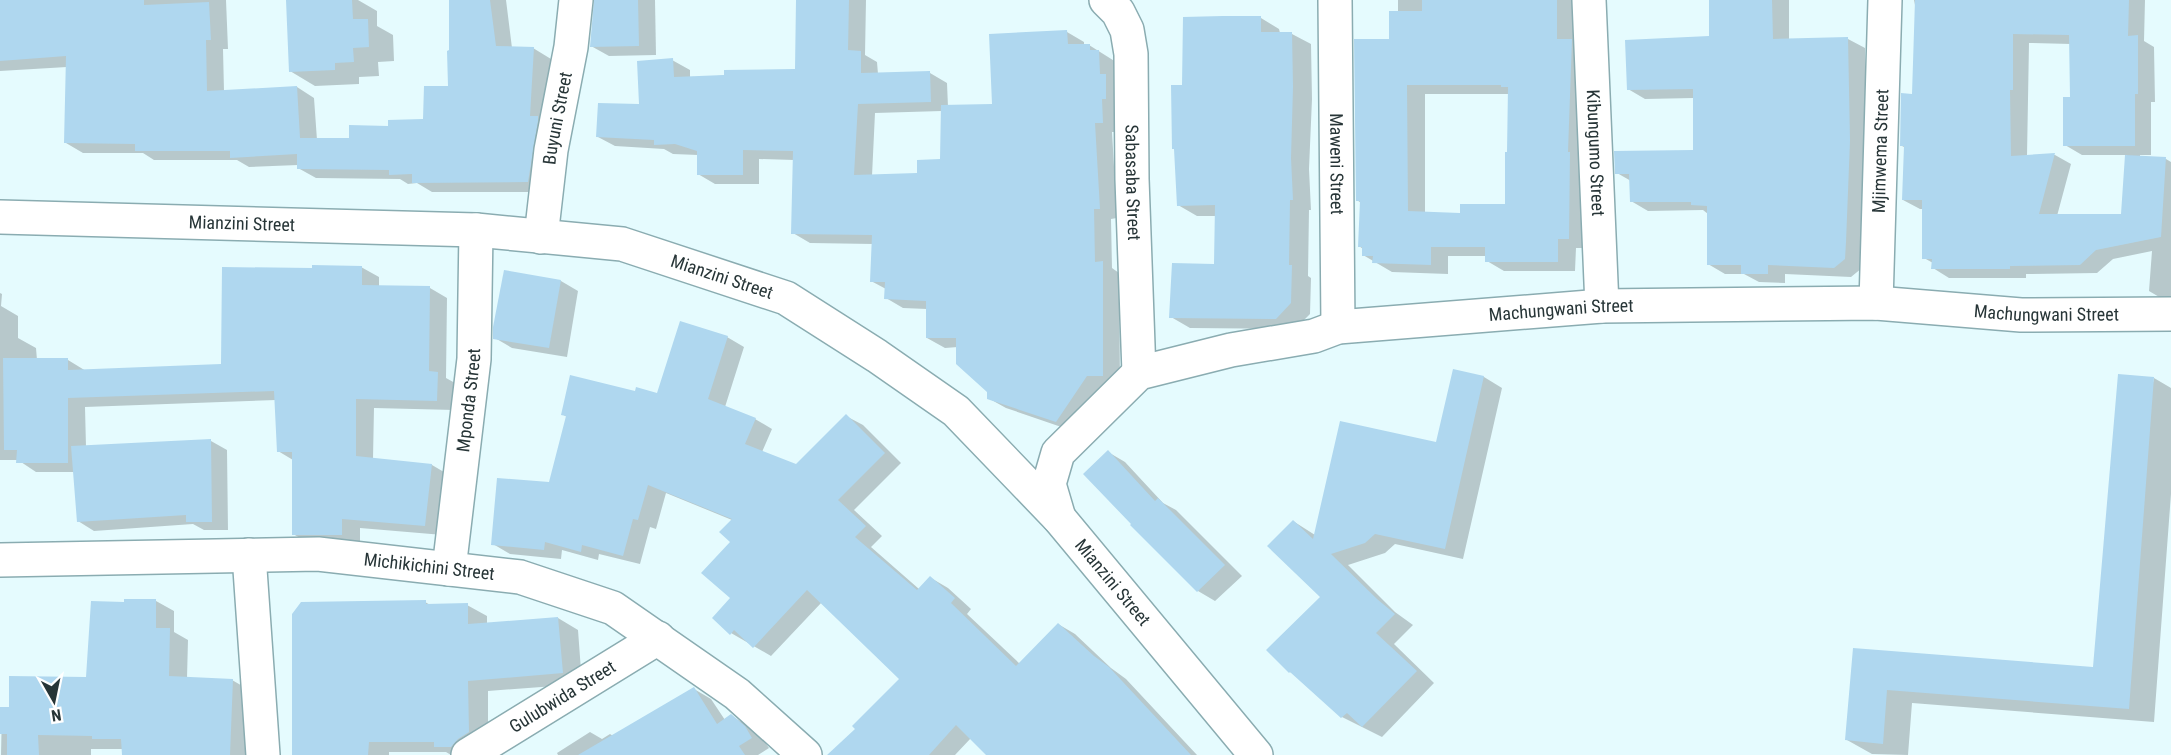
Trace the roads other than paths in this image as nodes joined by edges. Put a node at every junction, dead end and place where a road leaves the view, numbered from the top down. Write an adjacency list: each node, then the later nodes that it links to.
1 (576, 0): 8 (street, Buyuni Street)
2 (1106, 0): 13 (street, Sabasaba Street)
3 (1335, 0): 12 (street, Maweni Street)
4 (1589, 0): 10 (street, Kibungumo Street)
5 (1885, 0): 9 (street, Mjimwema Street)
6 (0, 217): 7 (street, Mianzini Street)
7 (476, 230): 8 (street, Mianzini Street); 17 (street, Mponda Street)
8 (541, 237): 14 (street, Mianzini Street)
9 (1876, 303): 10 (street, Machungwani Street); 11 (street, Machungwani Street)
10 (1602, 306): 12 (street, Machungwani Street)
11 (2171, 314)
12 (1338, 327): 13 (street, Machungwani Street)
13 (1139, 373): 14 (street)
14 (1059, 518): 22 (street, Mianzini Street)
15 (249, 555): 16 (street, Michikichini Street); 17 (street, Michikichini Street); 19 (street)
16 (0, 560)
17 (449, 569): 18 (street, Michikichini Street)
18 (658, 638): 20 (street, Gulubwida Street); 21 (street, Michikichini Street)
19 (263, 755)
20 (468, 755)
21 (805, 755)
22 (1256, 755)

